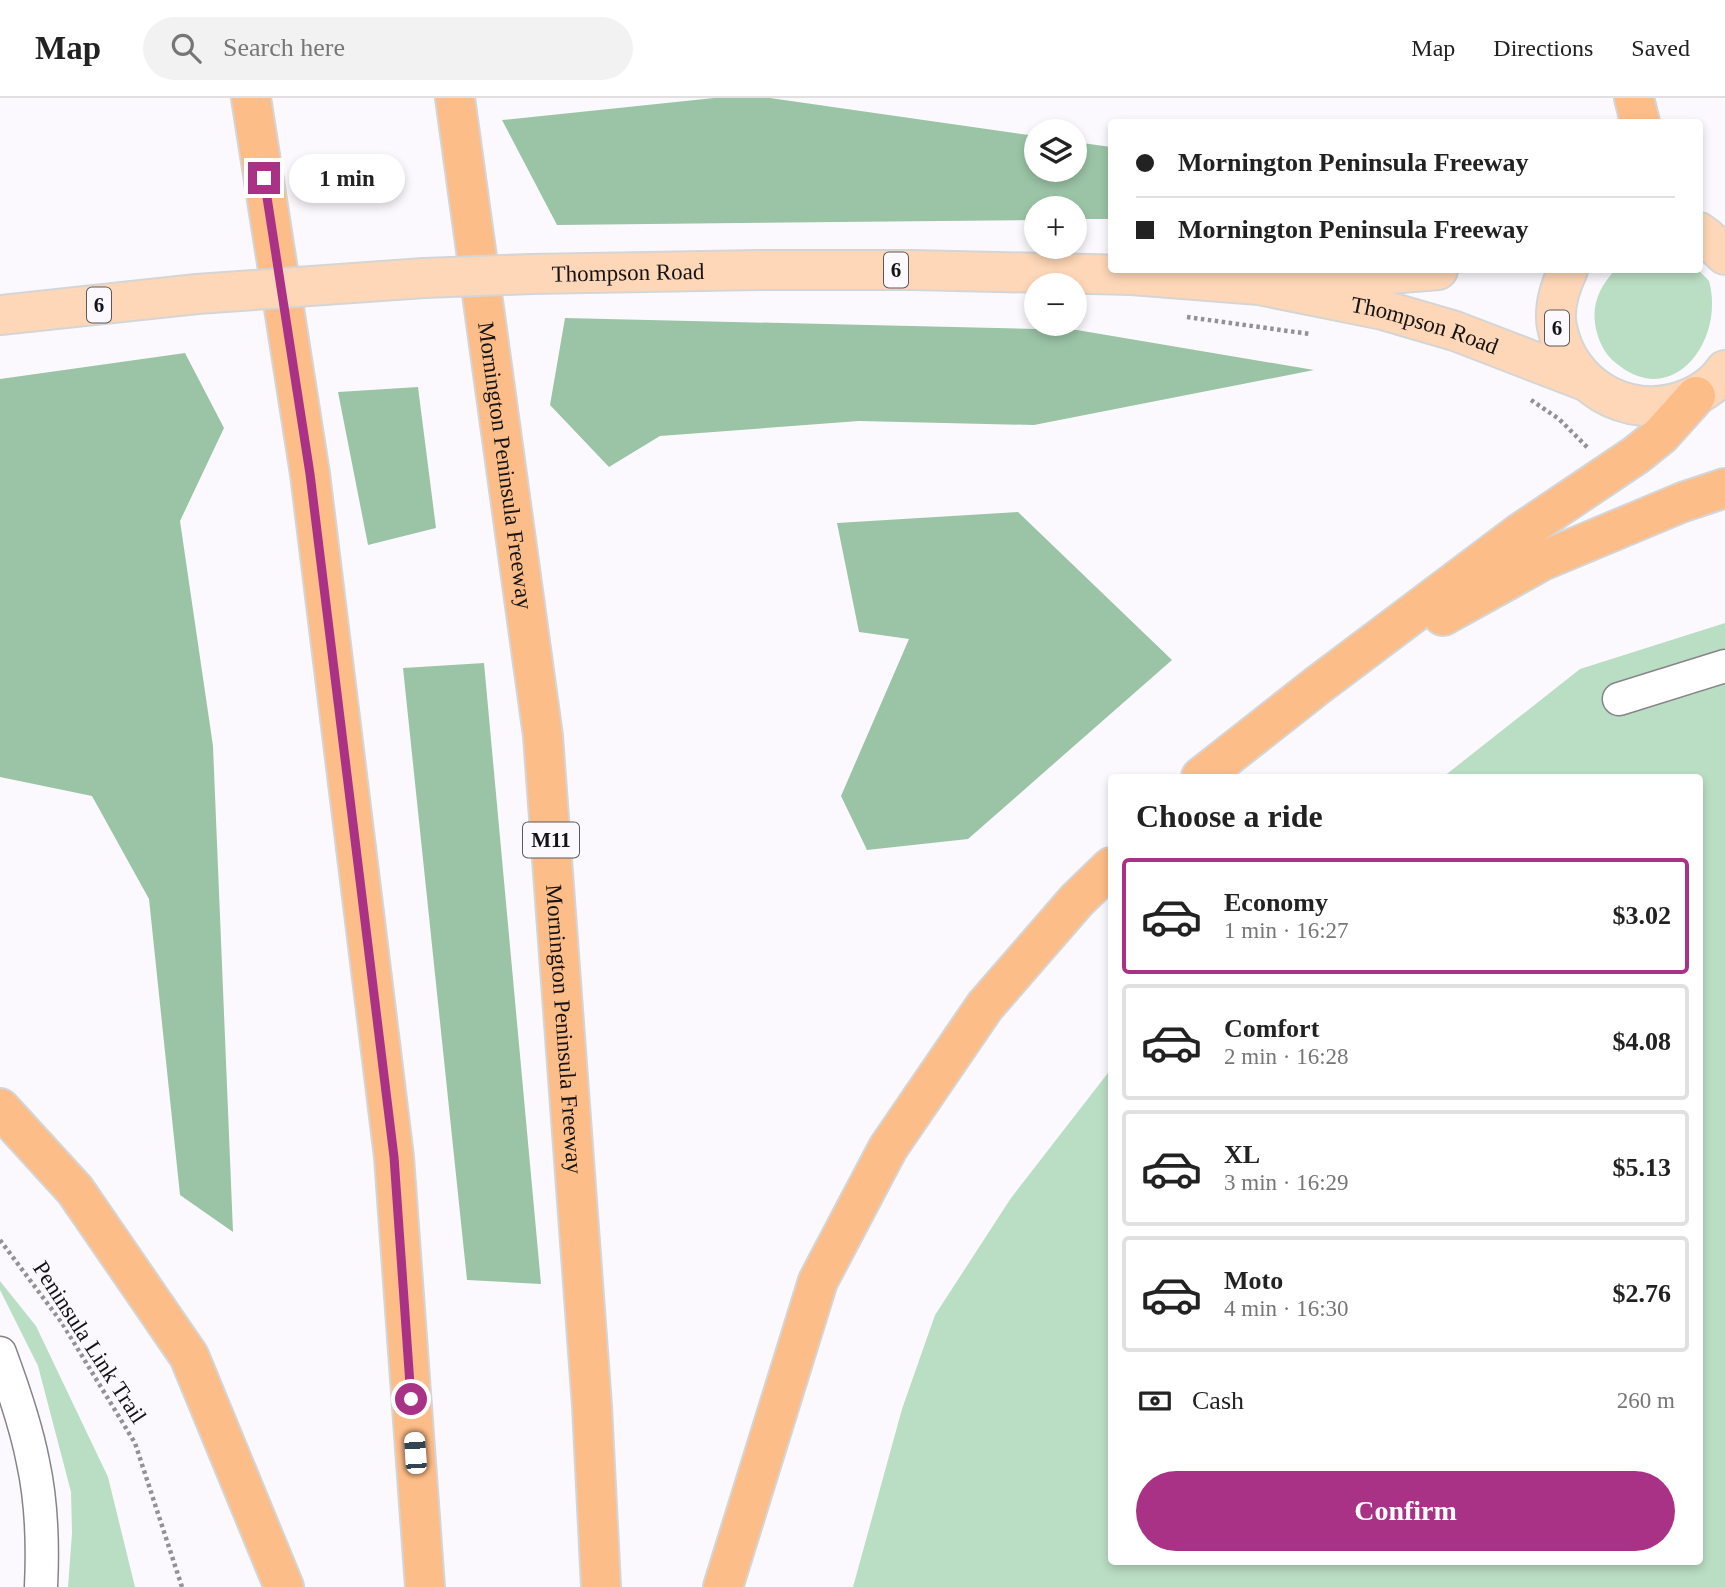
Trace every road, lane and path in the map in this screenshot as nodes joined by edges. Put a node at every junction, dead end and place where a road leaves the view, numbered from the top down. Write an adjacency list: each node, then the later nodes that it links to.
1 (251, 98): 27 (highway)
2 (455, 98): 28 (highway, Mornington Peninsula Freeway / M11)
3 (1634, 98): 4 (highway)
4 (1639, 119)
5 (1402, 273): 7 (main road, Thompson Road / 6)
6 (1566, 273): 11 (main road, 6)
7 (1259, 285): 8 (main road, Thompson Road / 6, bridge); 11 (main road, Thompson Road / 6)
8 (0, 315)
9 (1185, 317): 10 (path)
10 (1320, 335)
11 (1585, 381): 12 (main road, 6)
12 (1711, 387): 14 (highway)
13 (1529, 399): 14 (path)
14 (1612, 471): 17 (highway)
15 (1725, 488): 17 (highway)
16 (1725, 666): 18 (street)
17 (1318, 685): 19 (highway)
18 (1619, 699)
19 (1205, 774)
20 (1108, 870): 29 (highway)
21 (0, 1108): 26 (highway)
22 (0, 1240): 25 (path, Peninsula Link Trail)
23 (0, 1353): 24 (street)
24 (41, 1587)
25 (182, 1587)
26 (284, 1587)
27 (425, 1587)
28 (601, 1587)
29 (723, 1587)

